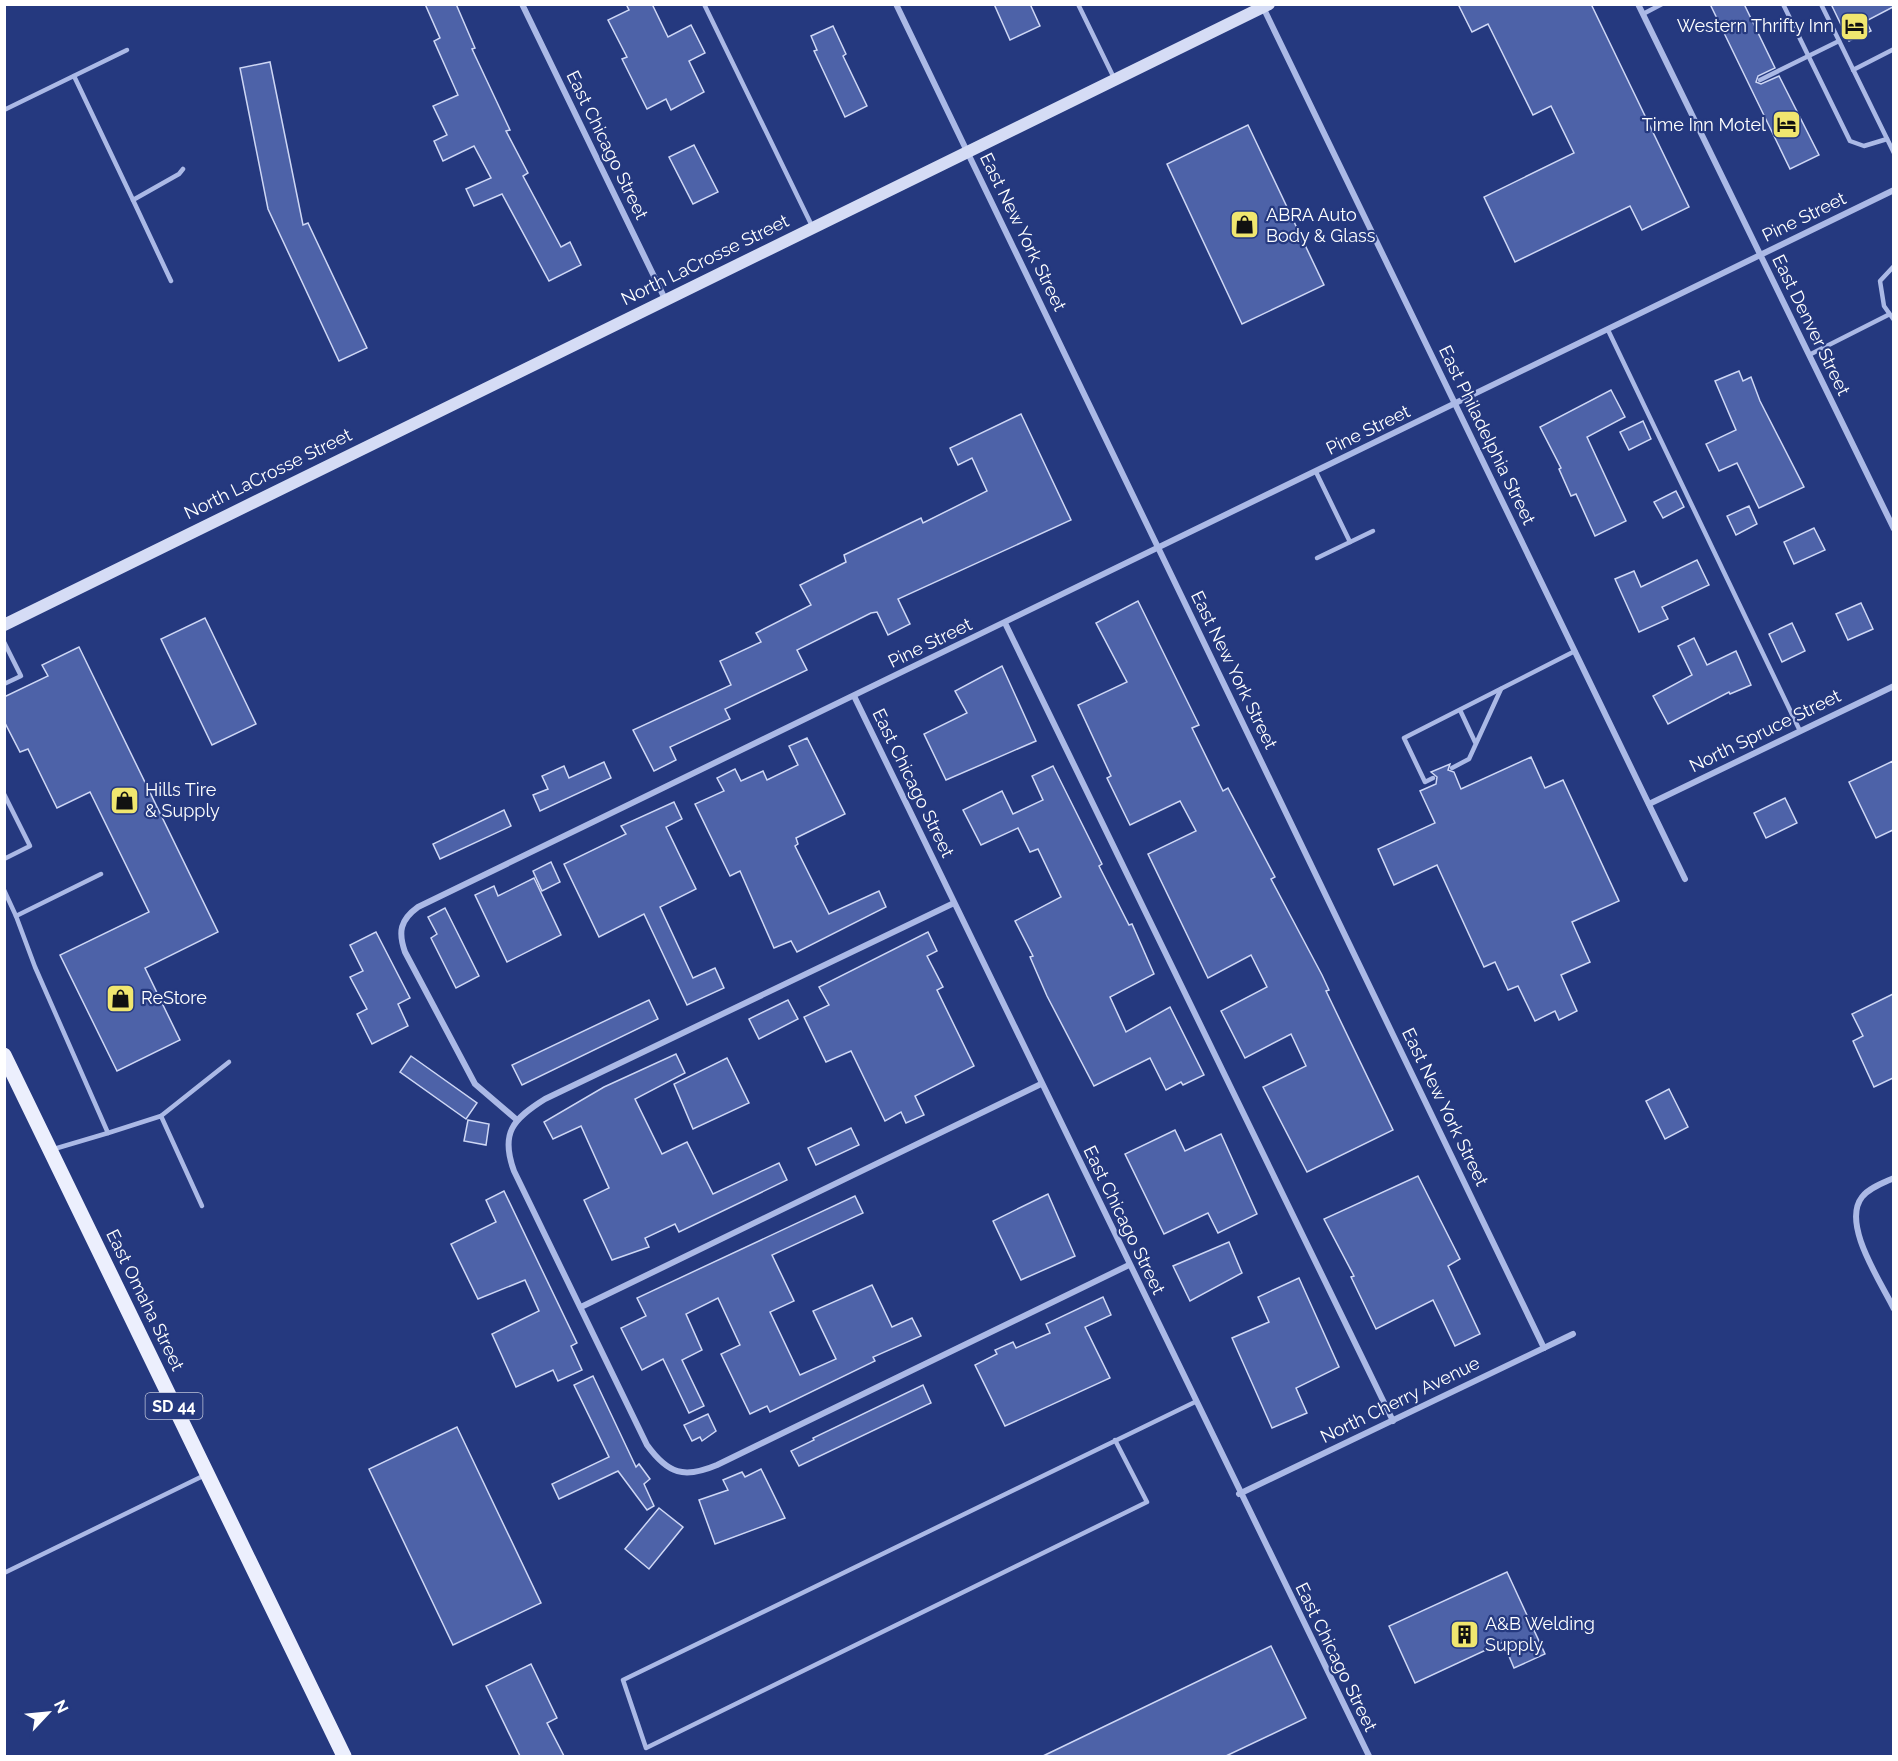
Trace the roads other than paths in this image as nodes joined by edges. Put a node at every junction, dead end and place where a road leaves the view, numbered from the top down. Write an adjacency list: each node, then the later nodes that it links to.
1 (522, 4): 30 (street, East Chicago Street)
2 (704, 4): 26 (lane)
3 (896, 4): 21 (street, East New York Street)
4 (1078, 4): 17 (lane)
5 (1638, 4): 10 (street, East Denver Street)
6 (1662, 4): 10 (lane)
7 (1783, 4): 14 (lane)
8 (1821, 4): 11 (lane)
9 (1264, 5): 17 (main road, North LaCrosse Street); 35 (street, East Philadelphia Street)
10 (1643, 14): 27 (street, East Denver Street)
11 (1839, 41): 14 (lane); 15 (lane)
12 (1893, 49): 15 (lane)
13 (127, 50): 16 (lane)
14 (1808, 56): 18 (lane); 20 (lane)
15 (1853, 70): 20 (lane)
16 (74, 76): 19 (lane); 25 (lane)
17 (1114, 80): 21 (main road, North LaCrosse Street)
18 (1760, 80)
19 (4, 110)
20 (1887, 139): 22 (lane)
21 (968, 152): 26 (main road, North LaCrosse Street); 40 (street, East New York Street)
22 (1893, 153)
23 (183, 169): 25 (lane)
24 (1893, 190): 27 (street, Pine Street)
25 (133, 200): 29 (lane)
26 (812, 227): 30 (main road, North LaCrosse Street)
27 (1761, 256): 33 (street, Pine Street); 34 (street, East Denver Street)
28 (1893, 266): 31 (lane)
29 (171, 280)
30 (665, 300): 43 (main road, North LaCrosse Street)
31 (1888, 315): 32 (lane); 34 (lane)
32 (1893, 320)
33 (1608, 330): 35 (street, Pine Street); 51 (lane)
34 (1809, 354): 37 (street, East Denver Street)
35 (1455, 405): 36 (street, Pine Street); 45 (street, East Philadelphia Street)
36 (1316, 472): 39 (lane); 40 (street, Pine Street)
37 (1893, 529)
38 (1373, 531): 39 (lane)
39 (1350, 543): 41 (lane)
40 (1158, 548): 42 (street, Pine Street); 76 (street, East New York Street)
41 (1317, 558)
42 (1005, 623): 49 (street, Pine Street); 78 (street)
43 (4, 625)
44 (4, 642): 46 (lane)
45 (1575, 651): 48 (lane); 56 (street, East Philadelphia Street)
46 (4, 684)
47 (1893, 686): 51 (street, North Spruce Street)
48 (1502, 688): 50 (lane); 52 (lane)
49 (854, 696): 61 (street, East Chicago Street); 67 (street, Pine Street)
50 (1460, 710): 52 (lane); 54 (lane)
51 (1800, 731): 56 (street, North Spruce Street)
52 (1475, 742): 53 (lane)
53 (1452, 768)
54 (1433, 778)
55 (4, 794): 57 (lane)
56 (1649, 804): 59 (street, East Philadelphia Street)
57 (4, 859)
58 (101, 874): 62 (lane)
59 (1685, 879)
60 (4, 890): 62 (lane)
61 (954, 903): 65 (street, East Chicago Street); 67 (street)
62 (16, 916): 68 (lane)
63 (4, 1055): 69 (main road, East Omaha Street / SD 44)
64 (229, 1062): 66 (lane)
65 (1041, 1084): 72 (street, East Chicago Street); 73 (street)
66 (161, 1116): 68 (lane); 71 (lane)
67 (517, 1120): 73 (street)
68 (108, 1133): 69 (lane)
69 (50, 1149): 80 (main road, East Omaha Street / SD 44)
70 (1893, 1178): 74 (street)
71 (202, 1206)
72 (1129, 1265): 73 (street); 77 (street, East Chicago Street)
73 (580, 1307)
74 (1893, 1309)
75 (1573, 1334): 76 (street, North Cherry Avenue)
76 (1544, 1348): 78 (street, North Cherry Avenue)
77 (1195, 1402): 79 (lane); 81 (street, East Chicago Street)
78 (1393, 1420): 81 (street, North Cherry Avenue)
79 (1115, 1440): 79 (lane)
80 (207, 1474): 82 (lane); 83 (main road, East Omaha Street / SD 44)
81 (1239, 1494): 84 (street, East Chicago Street)
82 (4, 1573)
83 (344, 1756)
84 (1369, 1756)

